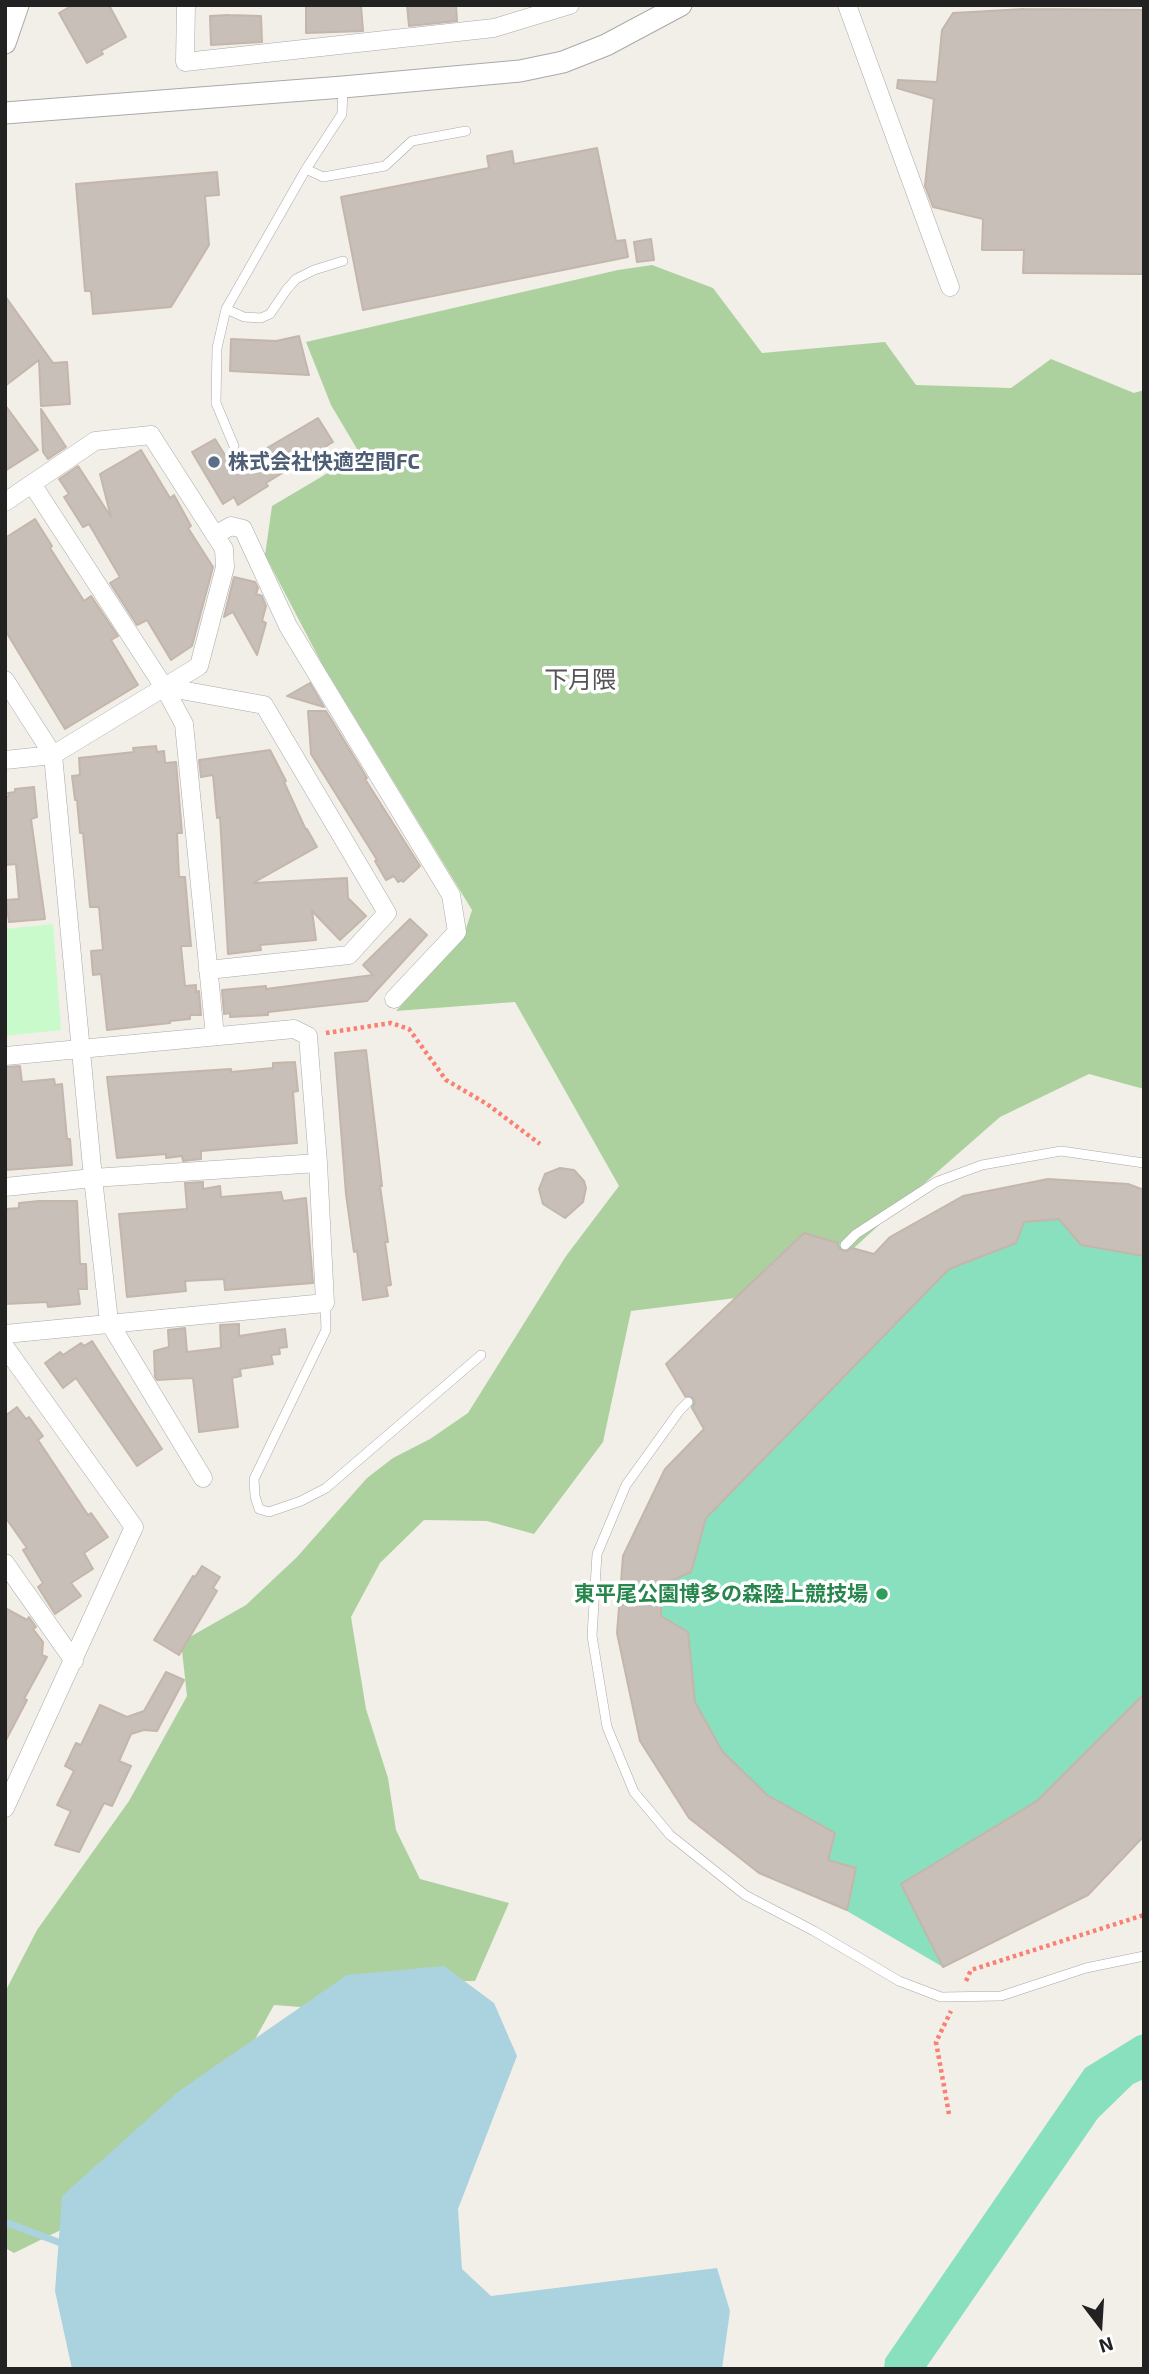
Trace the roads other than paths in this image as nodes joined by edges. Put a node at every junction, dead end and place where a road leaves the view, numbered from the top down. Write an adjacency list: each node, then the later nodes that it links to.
1 (18, 5): 6 (street)
2 (186, 5): 3 (street)
3 (570, 5)
4 (681, 5): 7 (street)
5 (847, 5): 12 (street)
6 (5, 43)
7 (343, 87): 8 (street); 10 (lane)
8 (5, 113)
9 (466, 131): 10 (lane)
10 (306, 169): 13 (lane)
11 (343, 261): 13 (lane)
12 (950, 287)
13 (226, 309): 14 (lane)
14 (234, 446)
15 (33, 484): 16 (street); 17 (street); 19 (street)
16 (5, 502)
17 (215, 535): 19 (street); 23 (street)
18 (5, 680): 20 (street)
19 (164, 687): 20 (street); 22 (street); 22 (street)
20 (53, 755): 21 (street); 25 (street)
21 (5, 760)
22 (208, 970): 24 (street)
23 (394, 999)
24 (215, 1037): 25 (street); 27 (street)
25 (81, 1049): 26 (street); 29 (street)
26 (5, 1056)
27 (318, 1163): 29 (street); 32 (street)
28 (1144, 1163): 31 (lane)
29 (93, 1178): 30 (street); 33 (street)
30 (5, 1187)
31 (845, 1245)
32 (326, 1303): 33 (street); 36 (lane)
33 (109, 1322): 34 (street); 38 (street)
34 (5, 1334)
35 (5, 1347): 40 (street)
36 (481, 1355)
37 (688, 1402): 42 (lane)
38 (202, 1478)
39 (5, 1563): 40 (street)
40 (75, 1661): 41 (street)
41 (5, 1808)
42 (1144, 1956)

